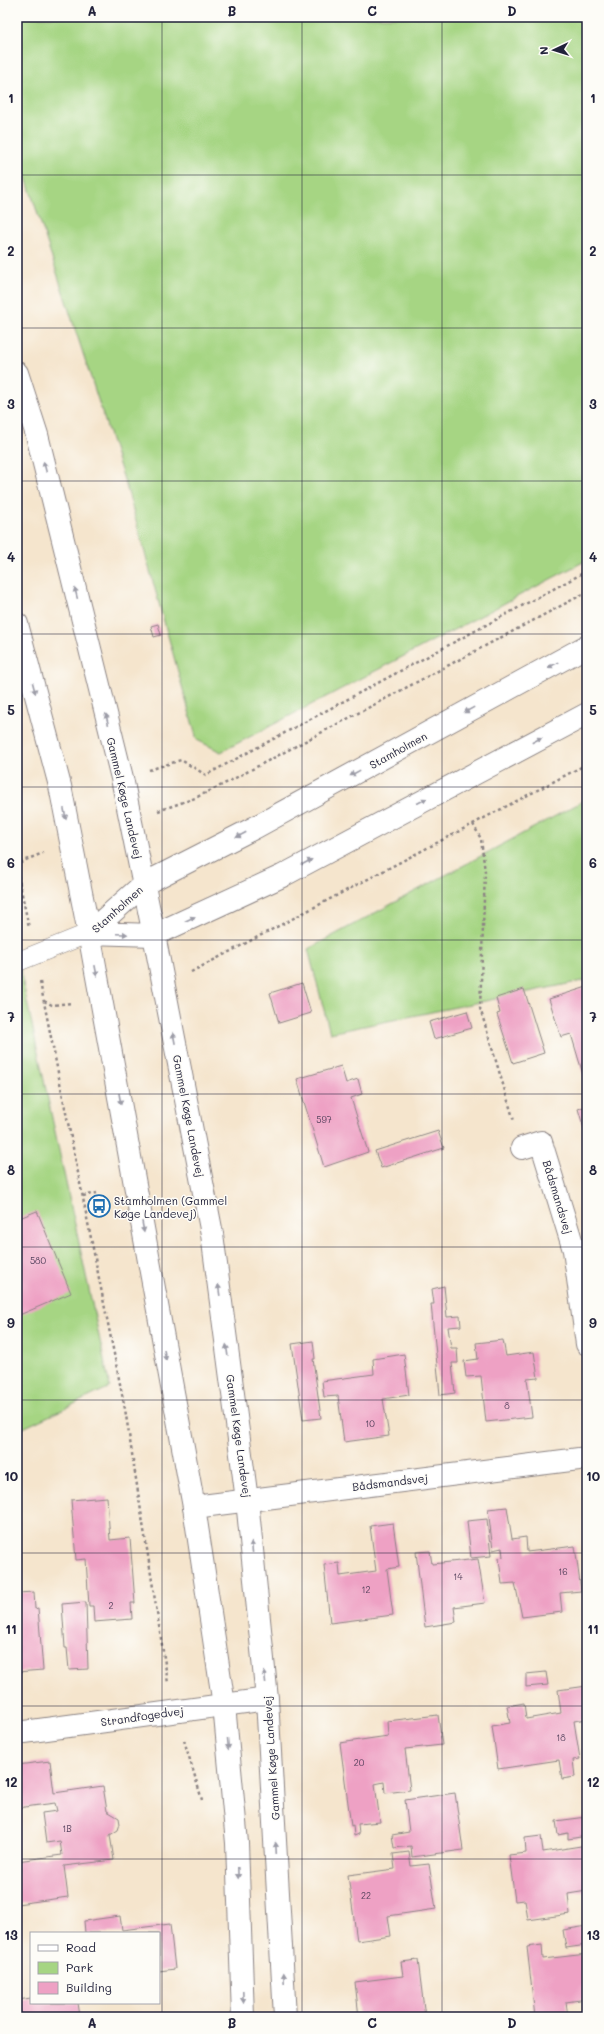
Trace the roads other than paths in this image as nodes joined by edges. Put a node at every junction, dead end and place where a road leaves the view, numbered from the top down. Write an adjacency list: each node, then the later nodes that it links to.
1 (17, 373): 5 (main road, Gammel Køge Landevej, one-way to 1)
2 (17, 624): 6 (main road, one-way to 6)
3 (587, 646): 5 (main road, Stamholmen, one-way to 5)
4 (587, 714): 7 (main road, Stamholmen, one-way to 4)
5 (144, 884): 6 (main road, Stamholmen); 7 (main road, Gammel Køge Landevej)
6 (89, 933): 7 (main road, Stamholmen, one-way to 7); 8 (lane); 13 (main road, one-way to 13)
7 (154, 935): 12 (main road, Gammel Køge Landevej, one-way to 7)
8 (26, 959)
9 (522, 1148): 10 (main road, Bådsmandsvej)
10 (587, 1344)
11 (587, 1458): 12 (main road, Bådsmandsvej)
12 (247, 1500): 13 (main road, Bådsmandsvej); 14 (main road, Gammel Køge Landevej, one-way to 12)
13 (194, 1507): 15 (main road)
14 (267, 1699): 15 (main road, Strandfogedvej); 18 (main road, Gammel Køge Landevej, one-way to 14)
15 (224, 1705): 16 (main road, Strandfogedvej); 17 (main road, one-way to 17)
16 (17, 1733)
17 (243, 2017)
18 (285, 2017)

